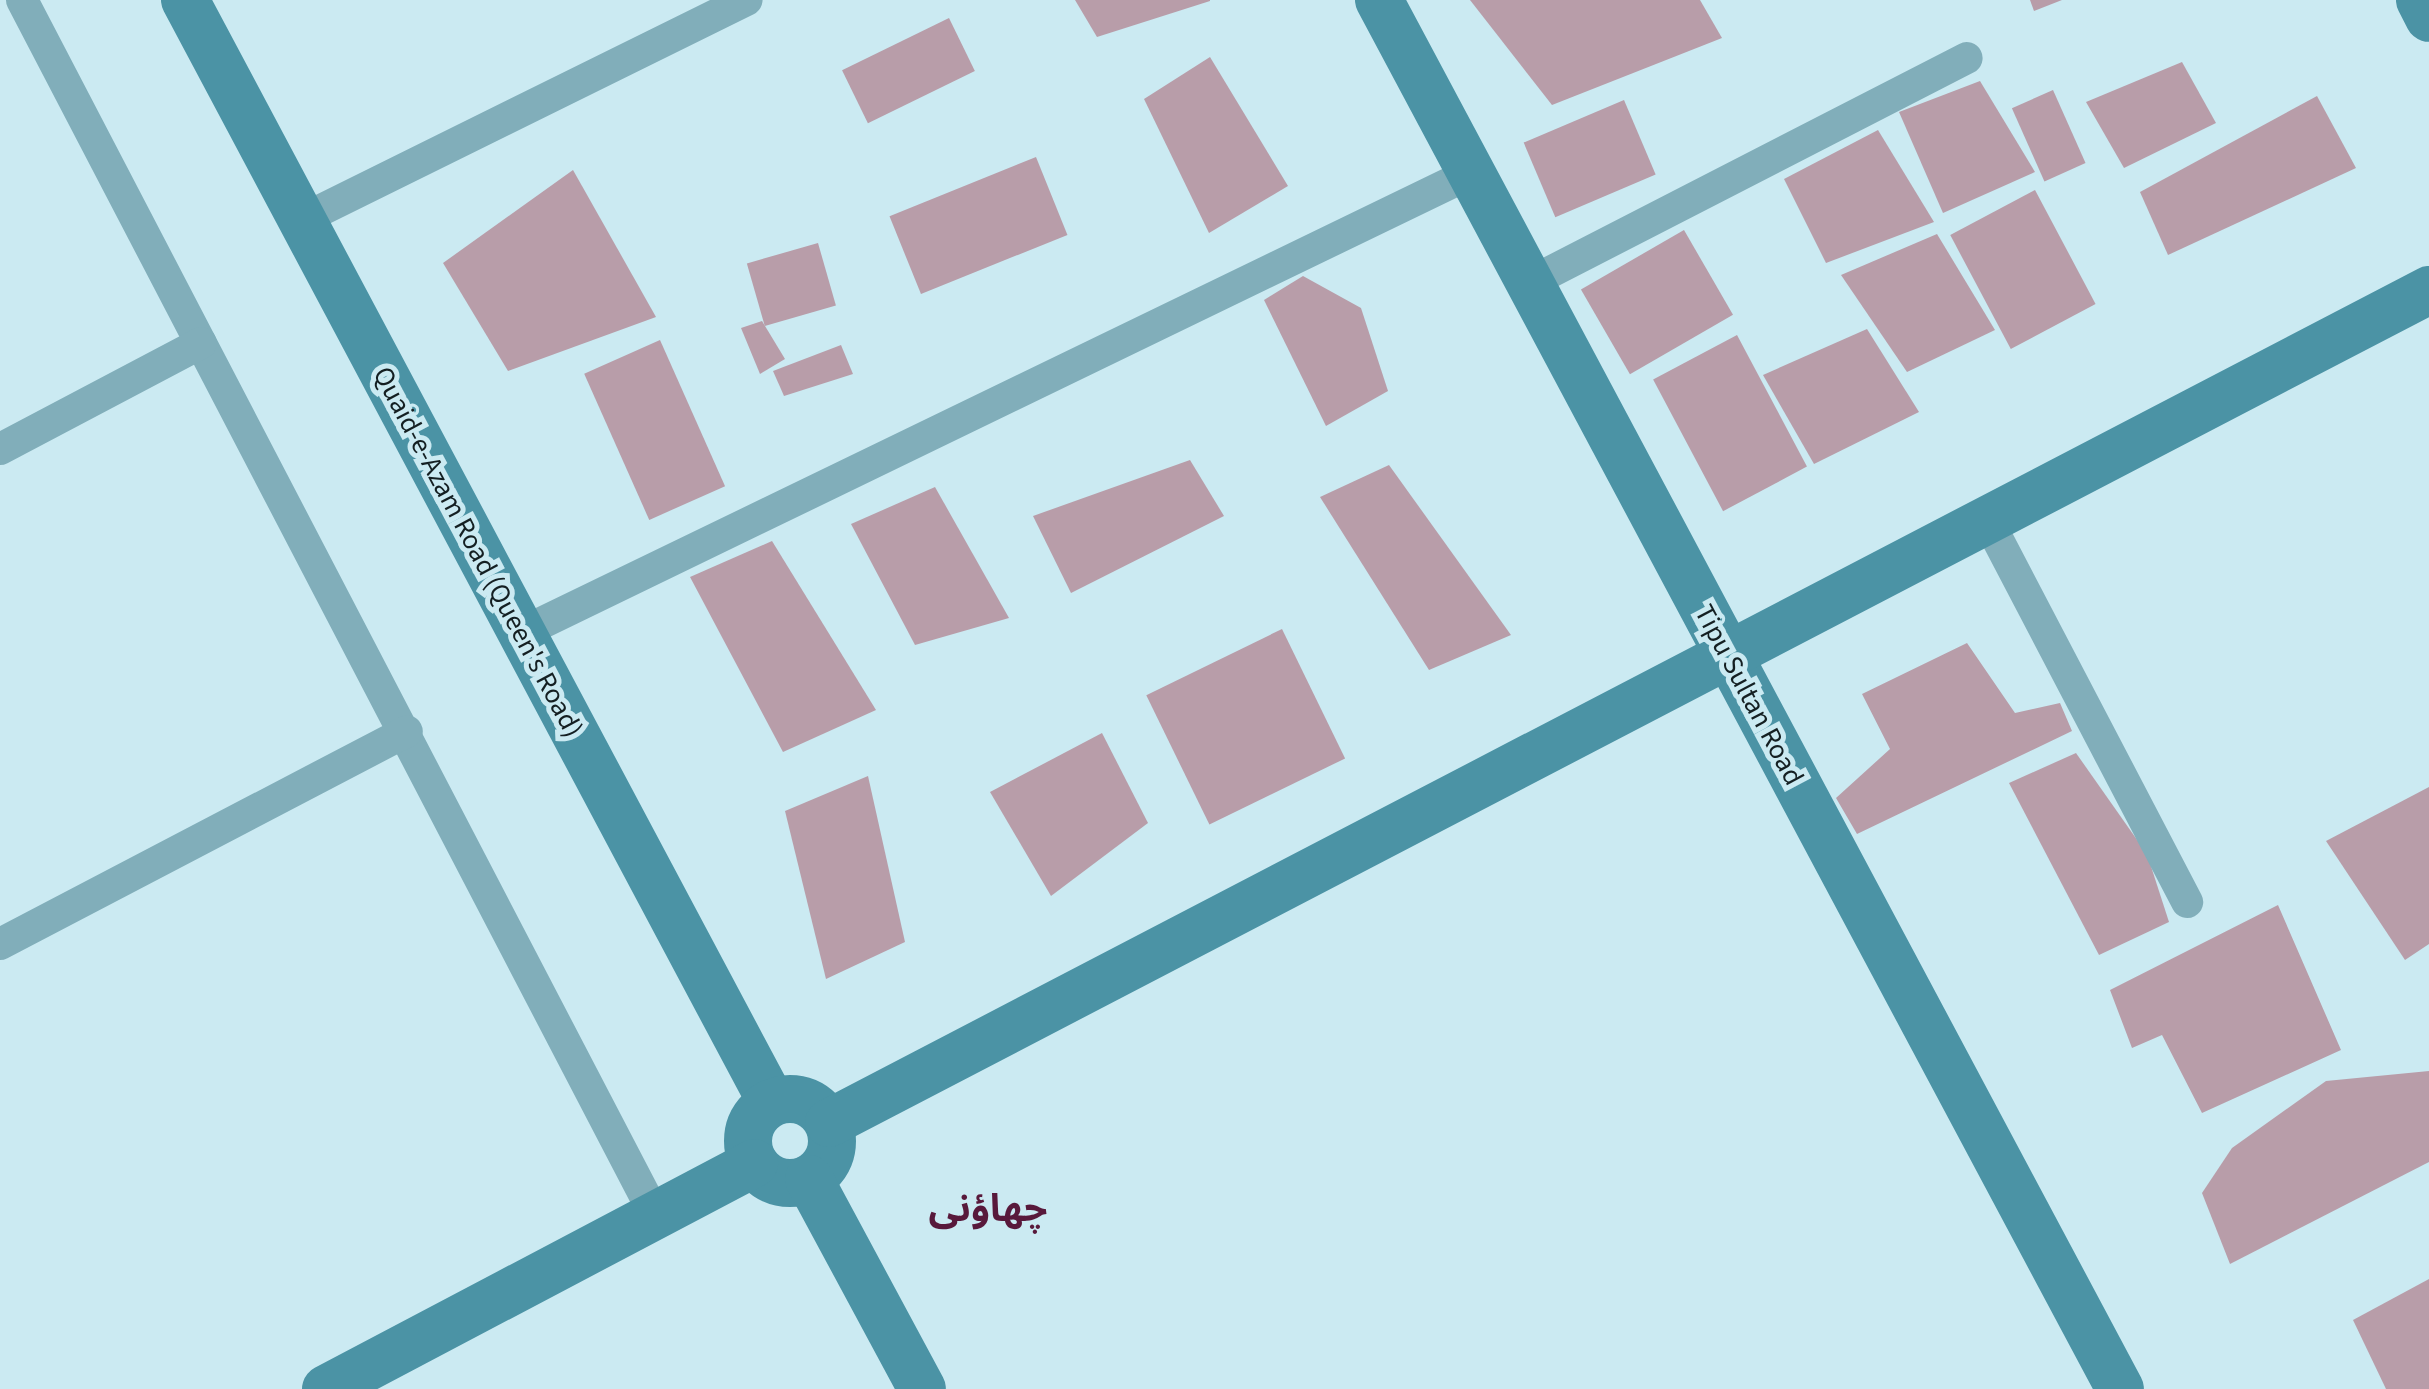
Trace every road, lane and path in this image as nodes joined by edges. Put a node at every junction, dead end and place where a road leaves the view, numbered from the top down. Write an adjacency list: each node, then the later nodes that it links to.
1 (22, 0): 12 (street)
2 (185, 0): 9 (street, Quaid-e-Azam Road (Queen's Road))
3 (746, 0): 9 (street)
4 (1379, 0): 8 (street, Tipu Sultan Road)
5 (2420, 0): 6 (street)
6 (2429, 18)
7 (1966, 58): 10 (street)
8 (1471, 173): 10 (street, Tipu Sultan Road); 15 (street)
9 (301, 220): 15 (street, Quaid-e-Azam Road (Queen's Road))
10 (1530, 283): 16 (street, Tipu Sultan Road)
11 (2429, 290): 14 (street)
12 (201, 343): 13 (street); 17 (street)
13 (0, 449)
14 (1988, 522): 16 (street); 18 (street)
15 (521, 634): 20 (street, Quaid-e-Azam Road (Queen's Road))
16 (1729, 658): 21 (street); 27 (street, Tipu Sultan Road)
17 (406, 731): 19 (street); 24 (street)
18 (2187, 902)
19 (0, 944)
20 (772, 1102): 21 (street); 22 (street)
21 (829, 1123): 23 (street)
22 (754, 1163): 23 (street); 24 (street)
23 (809, 1179): 26 (street)
24 (655, 1215): 25 (street)
25 (326, 1389)
26 (922, 1389)
27 (2120, 1389)

